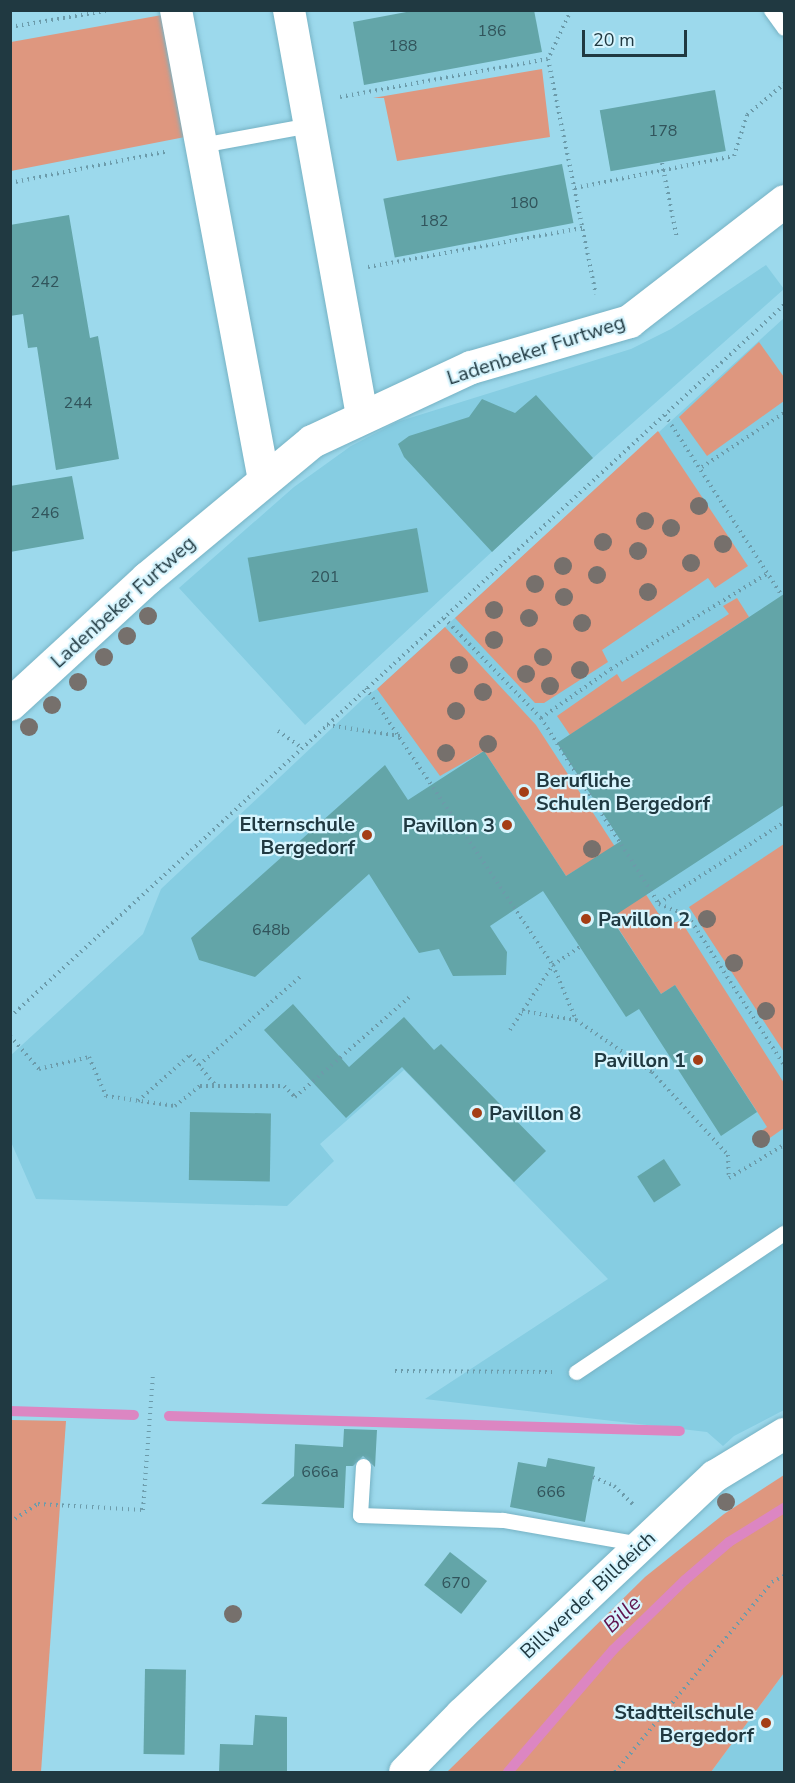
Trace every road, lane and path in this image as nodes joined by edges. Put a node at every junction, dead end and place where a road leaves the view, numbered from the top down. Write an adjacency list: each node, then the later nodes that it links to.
1 (110, 10): 6 (path)
2 (176, 10): 11 (street)
3 (289, 10): 10 (street)
4 (571, 10): 8 (path)
5 (771, 10): 7 (lane)
6 (10, 27)
7 (784, 28)
8 (548, 59): 10 (path); 15 (path)
9 (784, 84): 13 (path)
10 (308, 114): 11 (lane); 18 (street)
11 (201, 145): 14 (path); 26 (street)
12 (662, 163): 13 (path)
13 (664, 172): 15 (path); 19 (path)
14 (10, 183)
15 (575, 188): 17 (path)
16 (784, 201): 19 (street, Ladenbeker Furtweg)
17 (583, 228): 18 (path); 21 (path)
18 (337, 273): 24 (street)
19 (685, 278): 21 (street, Ladenbeker Furtweg)
20 (784, 305): 23 (path)
21 (603, 329): 24 (street, Ladenbeker Furtweg)
22 (784, 413): 25 (path)
23 (665, 415): 25 (path); 29 (path)
24 (362, 416): 26 (street, Ladenbeker Furtweg)
25 (702, 467): 27 (path)
26 (264, 479): 30 (street, Ladenbeker Furtweg)
27 (768, 573): 28 (path); 32 (path)
28 (782, 596)
29 (444, 618): 31 (path); 32 (path)
30 (18, 688)
31 (366, 688): 33 (path); 35 (path)
32 (541, 718): 38 (path)
33 (327, 725): 35 (path); 36 (path)
34 (278, 731): 36 (path)
35 (401, 736): 40 (path)
36 (302, 748): 44 (path)
37 (784, 822): 38 (path)
38 (659, 904): 49 (path)
39 (580, 947): 40 (path)
40 (553, 965): 43 (path); 45 (path)
41 (300, 977): 48 (path)
42 (412, 995): 50 (path)
43 (522, 1011): 45 (path); 46 (path)
44 (10, 1017)
45 (576, 1020): 52 (path)
46 (510, 1029)
47 (10, 1036): 51 (path)
48 (199, 1065): 50 (path); 51 (path)
49 (784, 1065)
50 (216, 1086): 51 (path)
51 (138, 1101)
52 (784, 1145)
53 (784, 1233): 55 (lane)
54 (395, 1371): 55 (path)
55 (576, 1372)
56 (153, 1375): 60 (path)
57 (784, 1434): 61 (street, Billwerder Billdeich)
58 (363, 1466): 61 (lane)
59 (593, 1477): 61 (path)
60 (10, 1522)
61 (650, 1536): 63 (street, Billwerder Billdeich)
62 (784, 1576): 64 (path)
63 (405, 1773)
64 (615, 1773)

